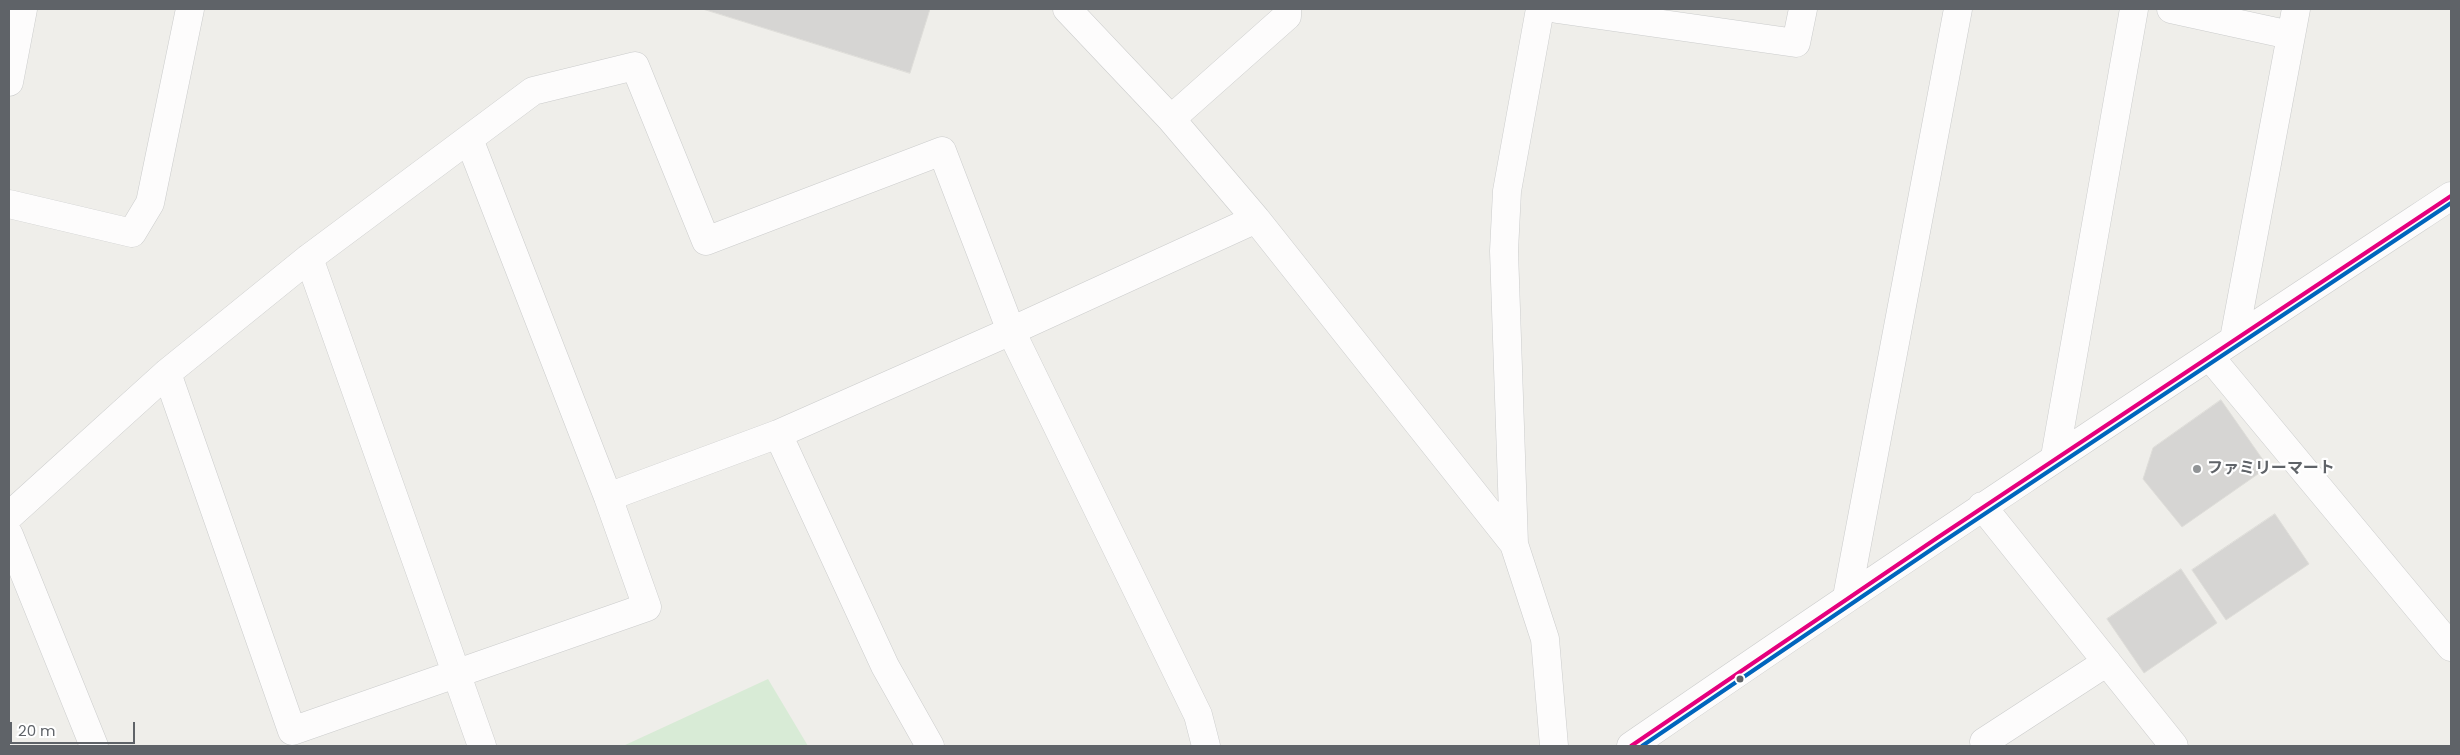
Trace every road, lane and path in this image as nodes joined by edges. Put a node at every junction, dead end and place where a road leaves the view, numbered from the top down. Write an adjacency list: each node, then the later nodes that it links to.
1 (23, 9): 12 (street)
2 (190, 9): 16 (street)
3 (1066, 9): 13 (street)
4 (1287, 9): 13 (street)
5 (1540, 9): 29 (street)
6 (1557, 9): 7 (street)
7 (1802, 9)
8 (1958, 9): 30 (street)
9 (2134, 9): 24 (street)
10 (2171, 9): 11 (street)
11 (2293, 22): 20 (street)
12 (9, 82)
13 (1171, 119): 17 (street)
14 (469, 139): 18 (street); 19 (street); 25 (street)
15 (2451, 196): 20 (street)
16 (9, 204)
17 (1256, 219): 19 (street); 29 (street)
18 (309, 258): 22 (street); 33 (street)
19 (1011, 331): 23 (street); 38 (street)
20 (2234, 339): 21 (street)
21 (2210, 357): 24 (street); 31 (street)
22 (167, 373): 27 (street); 33 (street)
23 (778, 434): 25 (street); 37 (street)
24 (2055, 457): 26 (street)
25 (608, 498): 33 (street)
26 (1982, 506): 30 (street); 32 (street)
27 (9, 516)
28 (9, 535): 35 (street)
29 (1514, 544): 39 (street)
30 (1847, 597): 40 (street)
31 (2451, 647)
32 (2107, 662): 34 (street); 41 (street)
33 (456, 673): 36 (street)
34 (1984, 742)
35 (94, 746)
36 (482, 746)
37 (930, 746)
38 (1206, 746)
39 (1554, 746)
40 (1631, 746)
41 (2174, 746)

